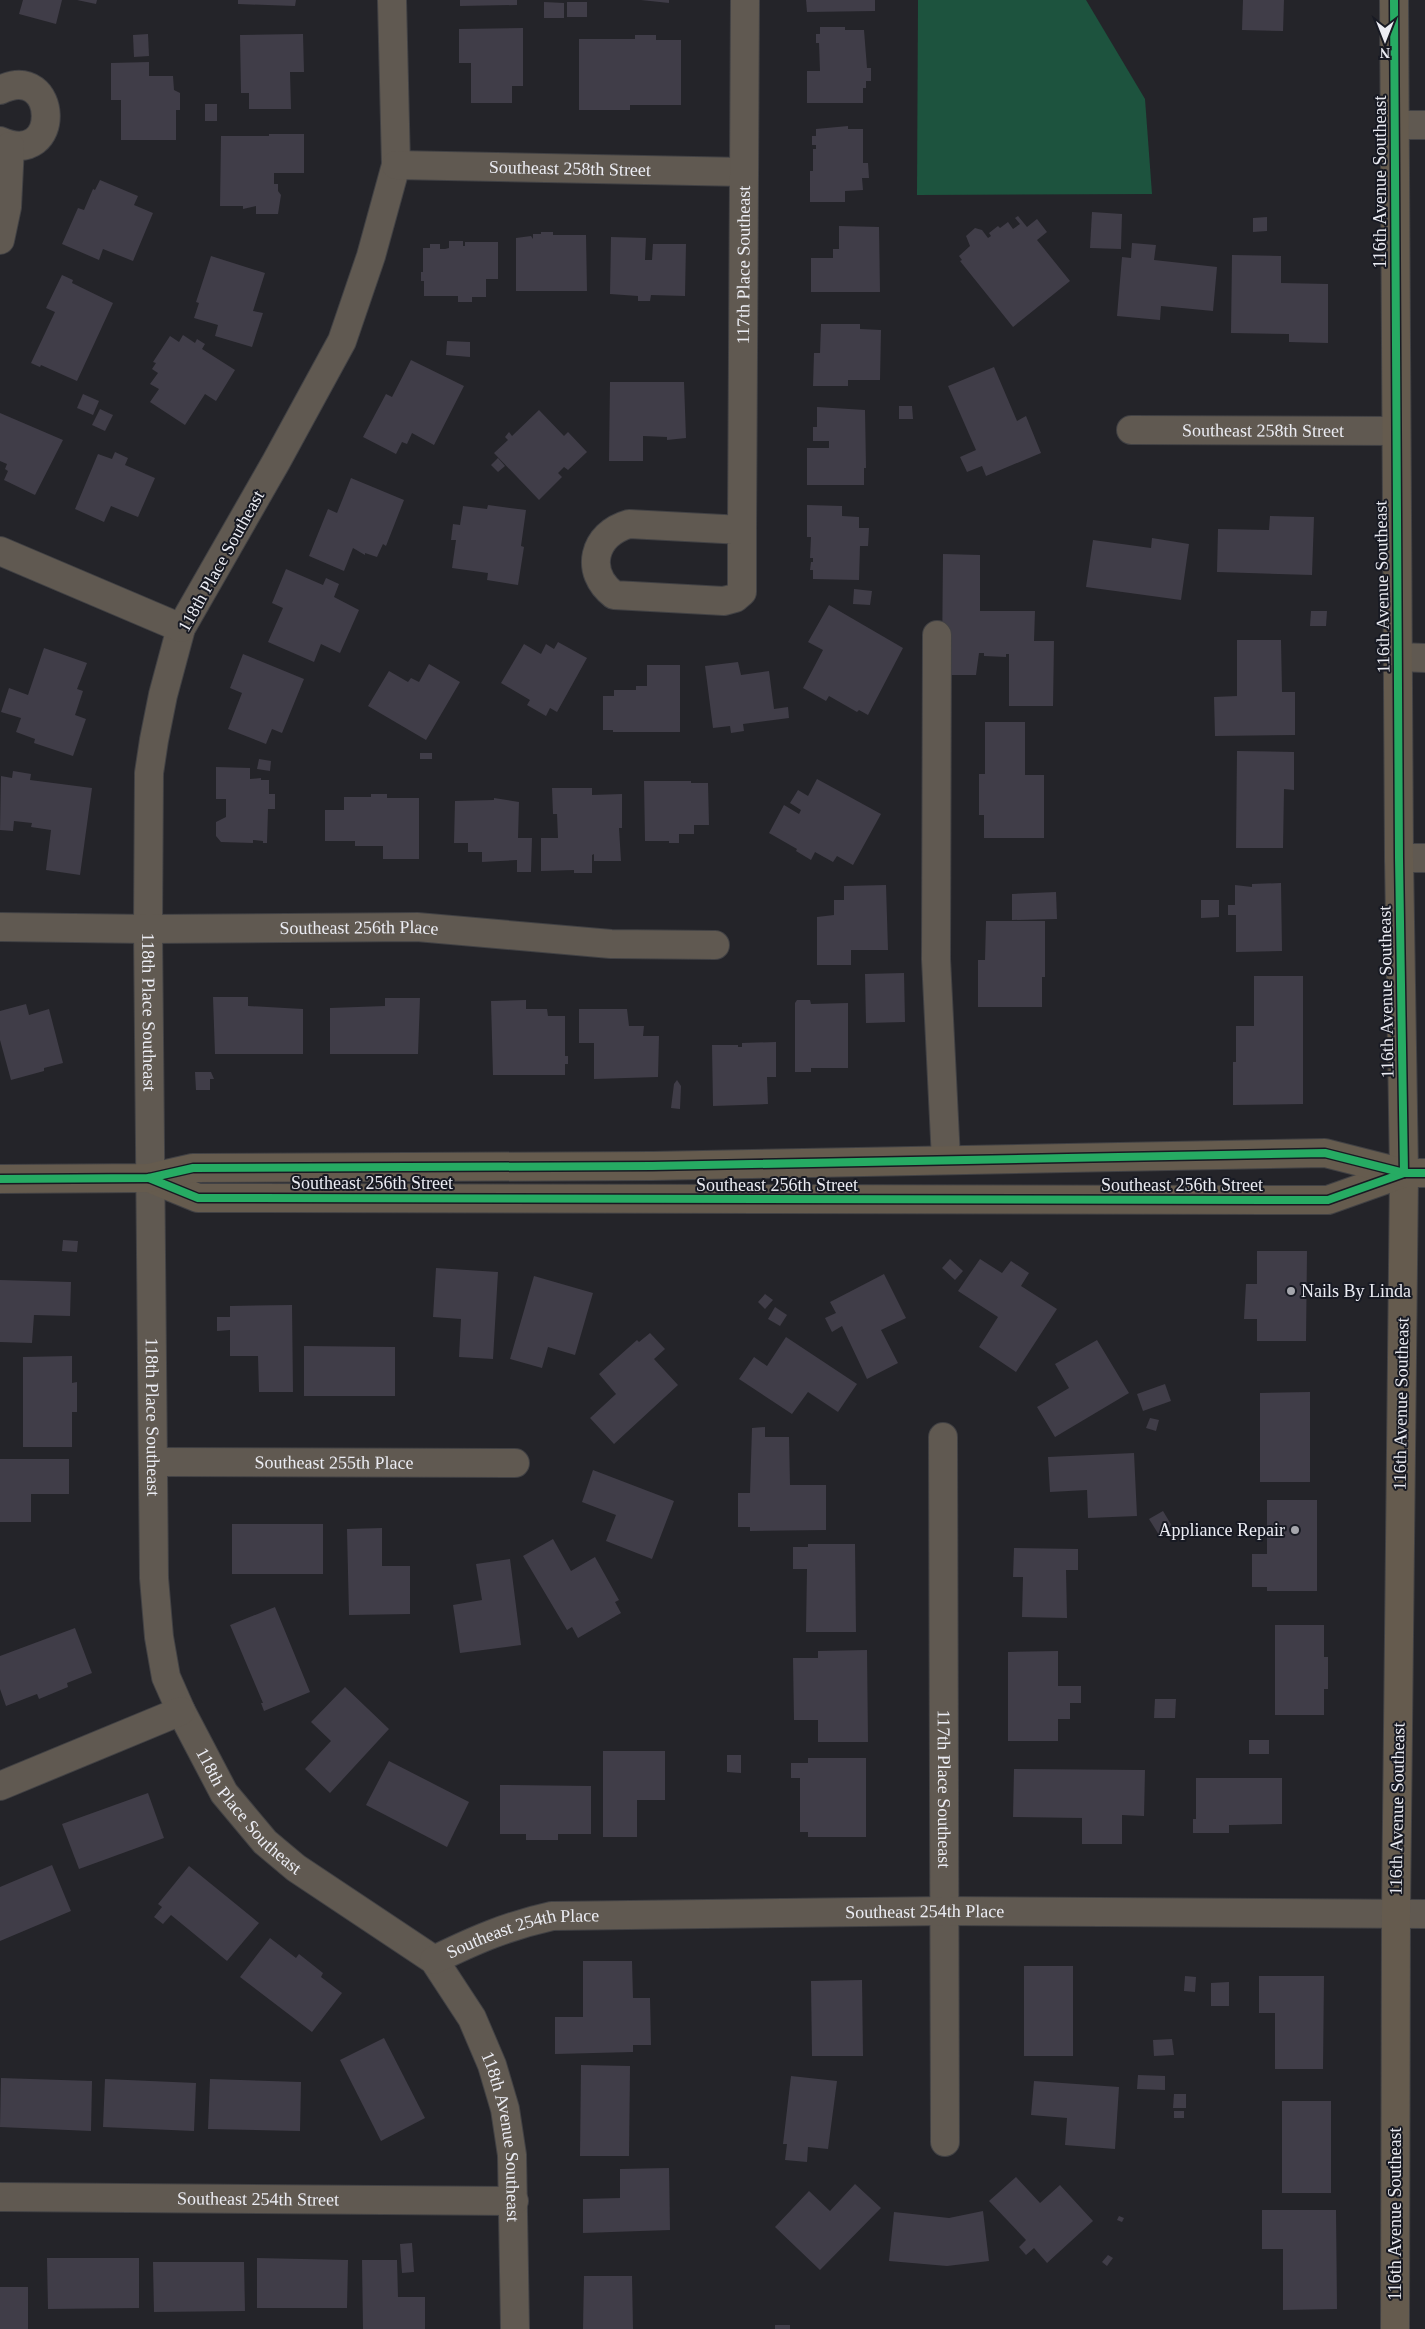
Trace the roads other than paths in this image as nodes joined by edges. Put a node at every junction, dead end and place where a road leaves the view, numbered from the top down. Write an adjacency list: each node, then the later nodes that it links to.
1 (392, 0): 8 (street, 118th Place Southeast)
2 (745, 0): 9 (street, 117th Place Southeast)
3 (1394, 0): 5 (main road, 116th Avenue Southeast)
4 (0, 90): 7 (street)
5 (1394, 125): 6 (street); 12 (main road, 116th Avenue Southeast)
6 (1425, 125)
7 (5, 143): 10 (street)
8 (396, 165): 9 (street, Southeast 258th Street); 15 (street, 118th Place Southeast)
9 (744, 172): 13 (street, 117th Place Southeast)
10 (0, 240)
11 (1131, 430): 12 (street, Southeast 258th Street)
12 (1396, 431): 17 (main road, 116th Avenue Southeast)
13 (742, 530): 13 (street, 117th Place Southeast)
14 (0, 551): 15 (street)
15 (180, 628): 21 (street, 118th Place Southeast)
16 (937, 635): 23 (street)
17 (1398, 657): 18 (street); 19 (main road, 116th Avenue Southeast)
18 (1425, 658)
19 (1412, 858): 24 (main road, 116th Avenue Southeast)
20 (0, 927): 21 (street, Southeast 256th Place)
21 (148, 929): 22 (street, Southeast 256th Place); 25 (street, 118th Place Southeast)
22 (716, 945)
23 (946, 1159): 24 (main road, Southeast 256th Street); 25 (main road, Southeast 256th Street)
24 (1415, 1173): 25 (main road, Southeast 256th Street); 33 (main road, 116th Avenue Southeast)
25 (149, 1178): 26 (main road, Southeast 256th Street); 28 (street, 118th Place Southeast)
26 (0, 1179)
27 (943, 1437): 32 (street, 117th Place Southeast)
28 (153, 1462): 29 (street, Southeast 255th Place); 30 (street, 118th Place Southeast)
29 (515, 1463)
30 (180, 1711): 31 (street); 35 (street, 118th Place Southeast)
31 (0, 1786)
32 (945, 1911): 33 (street, Southeast 254th Place); 35 (street, Southeast 254th Place); 36 (street, 117th Place Southeast)
33 (1396, 1914): 34 (street, Southeast 254th Place); 40 (main road, 116th Avenue Southeast)
34 (1425, 1914)
35 (434, 1960): 38 (street, 118th Avenue Southeast)
36 (945, 2142)
37 (0, 2197): 38 (street, Southeast 254th Street)
38 (514, 2201): 39 (street, 118th Avenue Southeast)
39 (515, 2329)
40 (1395, 2329)

